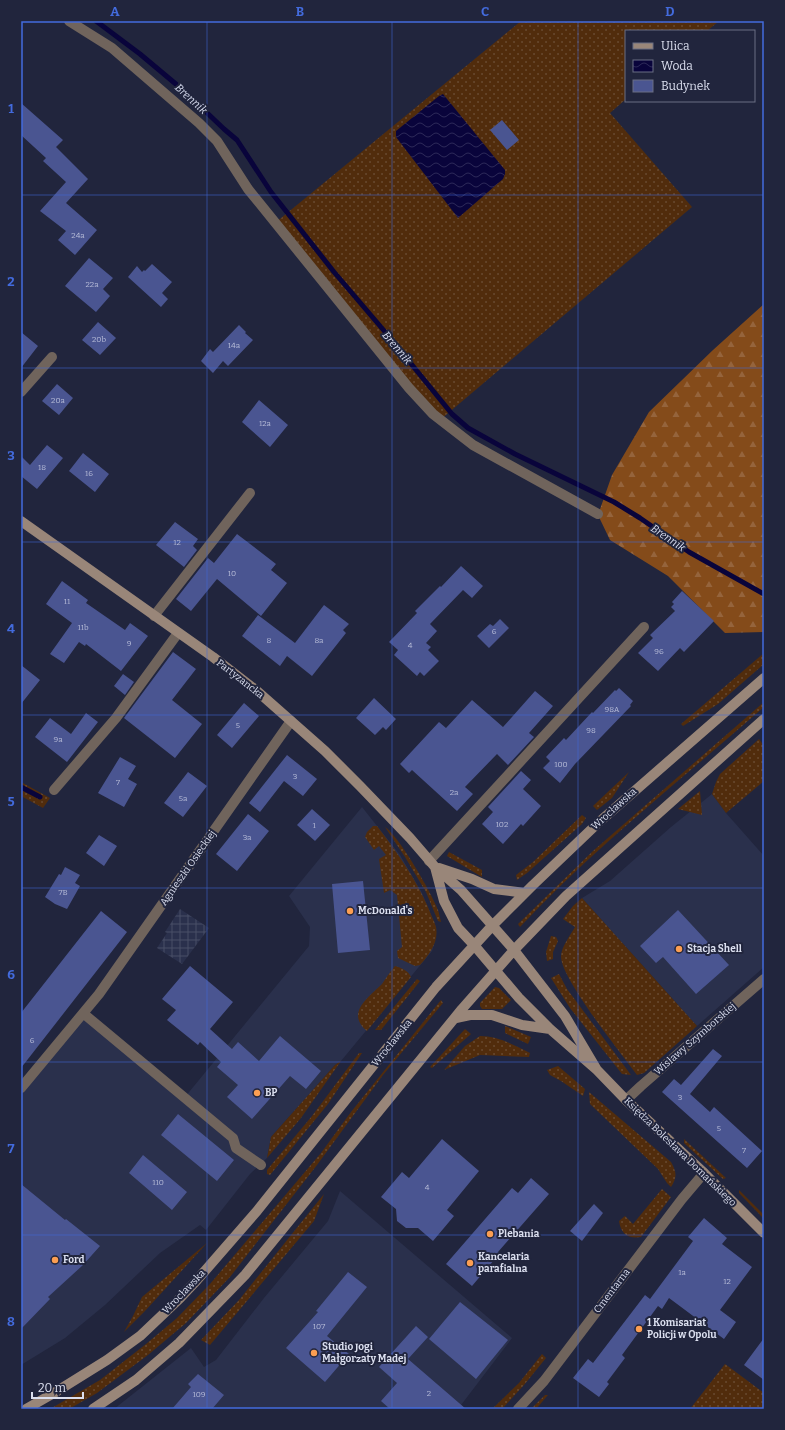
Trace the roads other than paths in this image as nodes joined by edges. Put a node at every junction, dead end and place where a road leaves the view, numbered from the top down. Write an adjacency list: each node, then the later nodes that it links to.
1 (69, 21): 5 (street)
2 (52, 357): 3 (street)
3 (21, 392)
4 (250, 493): 7 (street)
5 (598, 514)
6 (21, 521): 7 (main road, Partyzancka)
7 (154, 616): 9 (main road, Partyzancka)
8 (644, 627): 14 (street)
9 (178, 633): 12 (main road, Partyzancka); 13 (street)
10 (764, 678): 15 (main road, Wrocławska)
11 (764, 719): 18 (main road)
12 (292, 721): 14 (main road, Partyzancka); 21 (street, Agnieszki Osieckiej)
13 (54, 790)
14 (432, 864): 15 (main road); 16 (main road, Partyzancka); 17 (main road, Partyzancka)
15 (525, 893): 16 (main road, Wrocławska)
16 (492, 926): 17 (main road, Wrocławska); 18 (main road, Partyzancka)
17 (474, 945): 19 (main road, Partyzancka); 30 (main road, Wrocławska)
18 (514, 950): 19 (main road); 24 (main road, Księdza Bolesława Domańskiego)
19 (496, 970): 22 (main road); 23 (main road, Księdza Bolesława Domańskiego)
20 (764, 979): 26 (street, Wisławy Szymborskiej)
21 (84, 1014): 25 (street, Agnieszki Osieckiej); 27 (street)
22 (456, 1018): 23 (main road); 31 (main road)
23 (550, 1029): 24 (main road, Księdza Bolesława Domańskiego)
24 (597, 1070): 26 (main road, Księdza Bolesława Domańskiego)
25 (21, 1088)
26 (626, 1100): 28 (main road, Księdza Bolesława Domańskiego)
27 (261, 1165)
28 (704, 1173): 29 (main road, Księdza Bolesława Domańskiego); 32 (street, Cmentarna)
29 (764, 1233)
30 (26, 1409)
31 (93, 1409)
32 (518, 1409)

